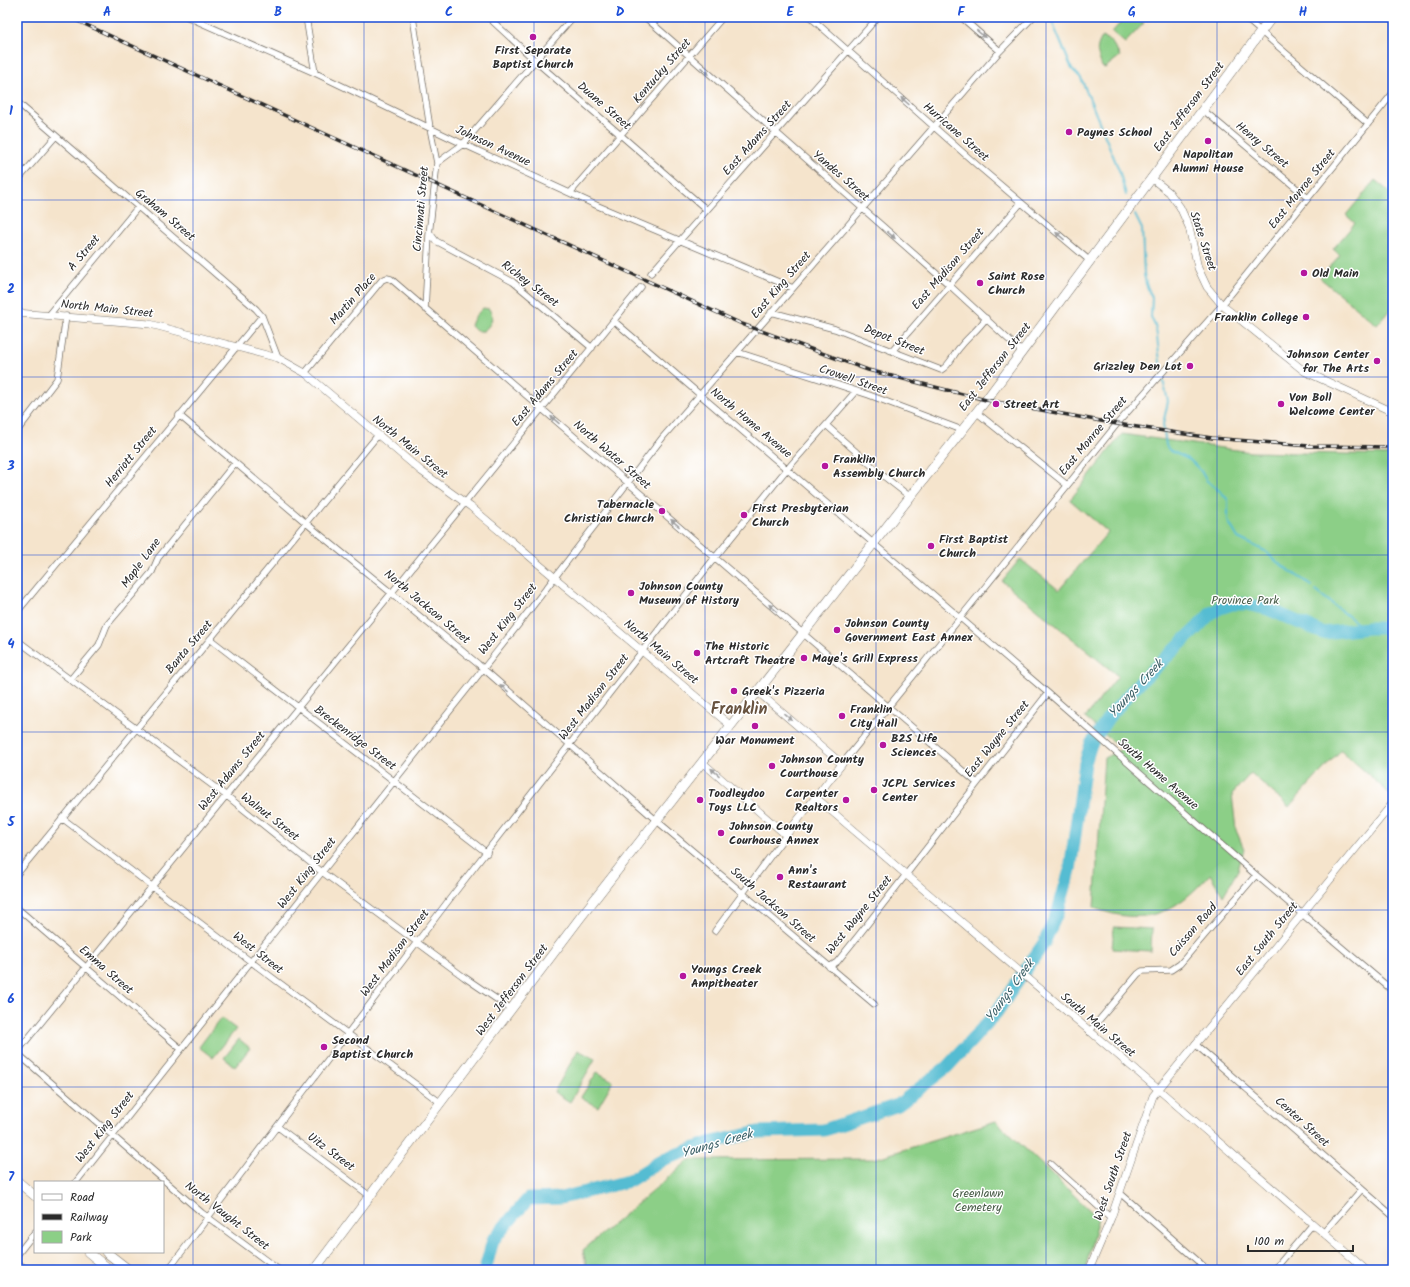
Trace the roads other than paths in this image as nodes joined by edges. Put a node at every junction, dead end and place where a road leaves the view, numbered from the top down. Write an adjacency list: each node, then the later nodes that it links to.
1 (188, 17): 19 (street, Johnson Avenue)
2 (306, 17): 19 (street)
3 (413, 17): 25 (street, Cincinnati Street)
4 (488, 17): 18 (street, Duane Street)
5 (573, 17): 18 (street)
6 (645, 17): 17 (street, Yandes Street)
7 (723, 17): 17 (street, Kentucky Street)
8 (810, 17): 15 (street, Hurricane Street)
9 (878, 17): 15 (street, East Adams Street)
10 (961, 17): 16 (street, one-way to 16)
11 (1033, 17): 16 (street, East King Street)
12 (1244, 17): 14 (street)
13 (1272, 17): 14 (main road, East Jefferson Street)
14 (1261, 32): 22 (main road, East Jefferson Street); 23 (street)
15 (848, 51): 24 (street, Hurricane Street, one-way to 15); 26 (street, East Adams Street)
16 (1000, 51): 24 (street, East King Street)
17 (689, 57): 26 (street, Yandes Street, one-way to 26); 27 (street, Kentucky Street)
18 (535, 60): 27 (street, Duane Street); 29 (street)
19 (315, 73): 25 (street, Johnson Avenue)
20 (1393, 93): 23 (street, East Monroe Street)
21 (17, 102): 28 (street, Graham Street)
22 (1202, 110): 31 (main road, East Jefferson Street); 34 (street, Henry Street)
23 (1368, 124): 34 (street, East Monroe Street)
24 (934, 127): 35 (street, Hurricane Street); 37 (street, East King Street)
25 (430, 128): 29 (street, Johnson Avenue); 30 (street, Cincinnati Street)
26 (776, 133): 37 (street, Yandes Street); 38 (street, East Adams Street)
27 (620, 135): 33 (street, Kentucky Street); 38 (street, Duane Street)
28 (56, 136): 32 (street); 36 (street, Graham Street)
29 (463, 144): 30 (street); 33 (street, Johnson Avenue)
30 (437, 163): 39 (street, Cincinnati Street)
31 (1152, 178): 41 (main road, East Jefferson Street); 46 (street, State Street)
32 (17, 181)
33 (570, 193): 40 (street, Johnson Avenue)
34 (1308, 198): 46 (street, East Monroe Street)
35 (1021, 203): 41 (street, Hurricane Street, one-way to 35); 43 (street, East Madison Street)
36 (138, 207): 50 (street, A Street); 52 (street, Graham Street)
37 (862, 209): 43 (street, Yandes Street, one-way to 43); 45 (street, East King Street)
38 (707, 210): 40 (street, East Adams Street)
39 (430, 233): 47 (street, Cincinnati Street); 56 (street, Richey Street)
40 (680, 241): 42 (street, East Adams Street); 45 (street, Johnson Avenue)
41 (1090, 261): 59 (main road, East Jefferson Street)
42 (652, 273)
43 (949, 285): 53 (street, Yandes Street); 57 (street, East Madison Street)
44 (641, 287): 54 (street, East Adams Street)
45 (793, 288): 48 (street, East King Street)
46 (1222, 305): 66 (street, State Street); 75 (street, East Monroe Street)
47 (425, 309): 61 (street, Martin Place); 64 (street, North Water Street)
48 (771, 312): 57 (street, Depot Street); 58 (street, East King Street)
49 (17, 313): 50 (street, North Main Street)
50 (49, 315): 51 (street, North Main Street)
51 (66, 316): 55 (street, North Main Street); 69 (street)
52 (262, 316): 55 (street, Herriott Street); 60 (street, Graham Street)
53 (986, 318): 57 (street, Depot Street); 59 (street, Yandes Street)
54 (614, 321): 56 (street, East Adams Street); 63 (street, North Home Avenue)
55 (236, 346): 60 (street, North Main Street); 67 (street, Herriott Street)
56 (592, 348): 64 (street, East Adams Street)
57 (893, 350)
58 (737, 352): 62 (street, Crowell Street); 63 (street, East King Street)
59 (1022, 352): 65 (main road, East Jefferson Street)
60 (278, 358): 61 (street, North Main Street)
61 (305, 373): 71 (street, North Main Street)
62 (855, 392): 68 (street); 70 (street, Crowell Street)
63 (700, 394): 73 (street, North Home Avenue); 74 (street, East King Street)
64 (542, 409): 74 (street, North Water Street, one-way to 64); 77 (street, East Adams Street)
65 (976, 412): 70 (main road, East Jefferson Street); 75 (street)
66 (1393, 412)
67 (179, 415): 72 (street, North Jackson Street); 83 (street, Herriott Street)
68 (826, 425): 73 (street); 76 (street)
69 (17, 430)
70 (962, 430): 76 (main road, East Jefferson Street)
71 (378, 435): 77 (street, North Main Street); 78 (street, Banta Street)
72 (235, 463): 78 (street, North Jackson Street); 90 (street, Maple Lane)
73 (788, 468): 79 (street, North Home Avenue); 80 (street)
74 (627, 483): 80 (street, North Water Street, one-way to 74); 81 (street, East King Street)
75 (1067, 485): 84 (street, East Monroe Street)
76 (909, 496): 79 (main road, East Jefferson Street)
77 (466, 503): 81 (street, North Main Street); 82 (street, West Adams Street)
78 (306, 523): 82 (street, North Jackson Street); 86 (street, Banta Street)
79 (873, 542): 84 (street, South Home Avenue); 85 (main road, East Jefferson Street)
80 (715, 558): 85 (street, North Water Street, one-way to 80); 88 (street)
81 (554, 577): 88 (street, North Main Street); 89 (street, West King Street)
82 (393, 592): 89 (street, North Jackson Street); 94 (street, West Adams Street)
83 (17, 612)
84 (960, 619): 92 (street, South Home Avenue); 93 (street, East Monroe Street)
85 (803, 634): 91 (main road, East Jefferson Street); 93 (street, North Water Street)
86 (210, 639): 94 (street, Breckenridge Street); 96 (street, Banta Street)
87 (17, 640): 90 (street, Walnut Street)
88 (642, 652): 95 (street, North Main Street); 97 (street, West Madison Street)
89 (483, 669): 97 (street, North Jackson Street, one-way to 89); 100 (street, West King Street)
90 (70, 680): 96 (street, Walnut Street)
91 (758, 692): 95 (main road, East Jefferson Street); 99 (street, one-way to 99)
92 (1048, 693): 101 (street, East Wayne Street); 111 (street, South Home Avenue)
93 (888, 707): 99 (street, East Monroe Street); 101 (street, North Water Street)
94 (298, 708): 100 (street, Breckenridge Street); 102 (street, West Adams Street)
95 (731, 726): 98 (main road, West Jefferson Street)
96 (136, 729): 102 (street, Walnut Street); 105 (street, Banta Street)
97 (570, 744): 106 (street, North Jackson Street); 108 (street, West Madison Street)
98 (703, 763): 106 (main road, West Jefferson Street); 107 (street, one-way to 98)
99 (842, 764): 103 (street, East Monroe Street)
100 (393, 780): 108 (street, Breckenridge Street); 109 (street, West King Street)
101 (976, 783): 112 (street, East Wayne Street)
102 (226, 796): 109 (street, Walnut Street); 113 (street, West Adams Street)
103 (815, 797): 107 (street, East Monroe Street); 112 (street, South Main Street)
104 (1393, 803): 116 (street, East South Street)
105 (62, 818): 110 (street, Banta Street); 113 (street, West Street)
106 (657, 821): 114 (street, South Jackson Street); 124 (main road, West Jefferson Street)
107 (786, 835): 114 (street)
108 (486, 853): 118 (street, West Madison Street)
109 (322, 872): 118 (street, Walnut Street); 119 (street, West King Street)
110 (17, 874)
111 (1256, 875): 116 (street, South Home Avenue); 125 (street, Caisson Road)
112 (905, 876): 120 (street, West Wayne Street); 125 (street, South Main Street)
113 (153, 887): 119 (street, West Street); 121 (street, West Adams Street)
114 (744, 894): 117 (street); 120 (street, South Jackson Street)
115 (17, 908): 121 (street, Emma Street)
116 (1302, 913): 122 (street, South Home Avenue); 127 (street, East South Street)
117 (715, 931)
118 (418, 943): 124 (street, Walnut Street); 126 (street, West Madison Street)
119 (250, 961): 126 (street, West Street); 128 (street, West King Street)
120 (829, 967): 123 (street, South Jackson Street)
121 (86, 968): 128 (street, Emma Street); 129 (street, West Adams Street)
122 (1393, 991)
123 (874, 1004)
124 (510, 1009): 131 (main road, West Jefferson Street)
125 (1089, 1032): 130 (street, South Main Street)
126 (348, 1034): 131 (street, West Street); 132 (street, West Madison Street)
127 (1195, 1044): 130 (street, East South Street); 137 (street, Center Street)
128 (181, 1049): 133 (street, West King Street)
129 (17, 1053): 133 (street, North Vaught Street)
130 (1158, 1089): 138 (street, West South Street); 144 (street, South Main Street)
131 (441, 1103): 140 (main road, West Jefferson Street)
132 (278, 1126): 140 (street, Uitz Street); 142 (street, West Madison Street)
133 (112, 1136): 136 (street, West King Street); 142 (street, North Vaught Street)
134 (1050, 1163): 143 (street)
135 (17, 1181): 139 (main road)
136 (77, 1181)
137 (1362, 1189): 141 (street, Center Street); 146 (street)
138 (1120, 1193): 143 (street, West South Street); 158 (street)
139 (34, 1195)
140 (370, 1196): 156 (main road, West Jefferson Street)
141 (1393, 1216)
142 (209, 1218): 154 (street, West Madison Street); 155 (street, North Vaught Street)
143 (1111, 1218): 157 (street, West South Street)
144 (1313, 1224): 146 (street, South Main Street); 159 (street)
145 (34, 1233): 149 (street)
146 (1323, 1233): 160 (street, South Main Street)
147 (89, 1253): 152 (main road)
148 (107, 1253): 153 (main road)
149 (17, 1255)
150 (17, 1262): 151 (street)
151 (26, 1270)
152 (110, 1270)
153 (129, 1270)
154 (168, 1270)
155 (279, 1270)
156 (314, 1270)
157 (1089, 1270)
158 (1208, 1270)
159 (1274, 1270)
160 (1366, 1270)

